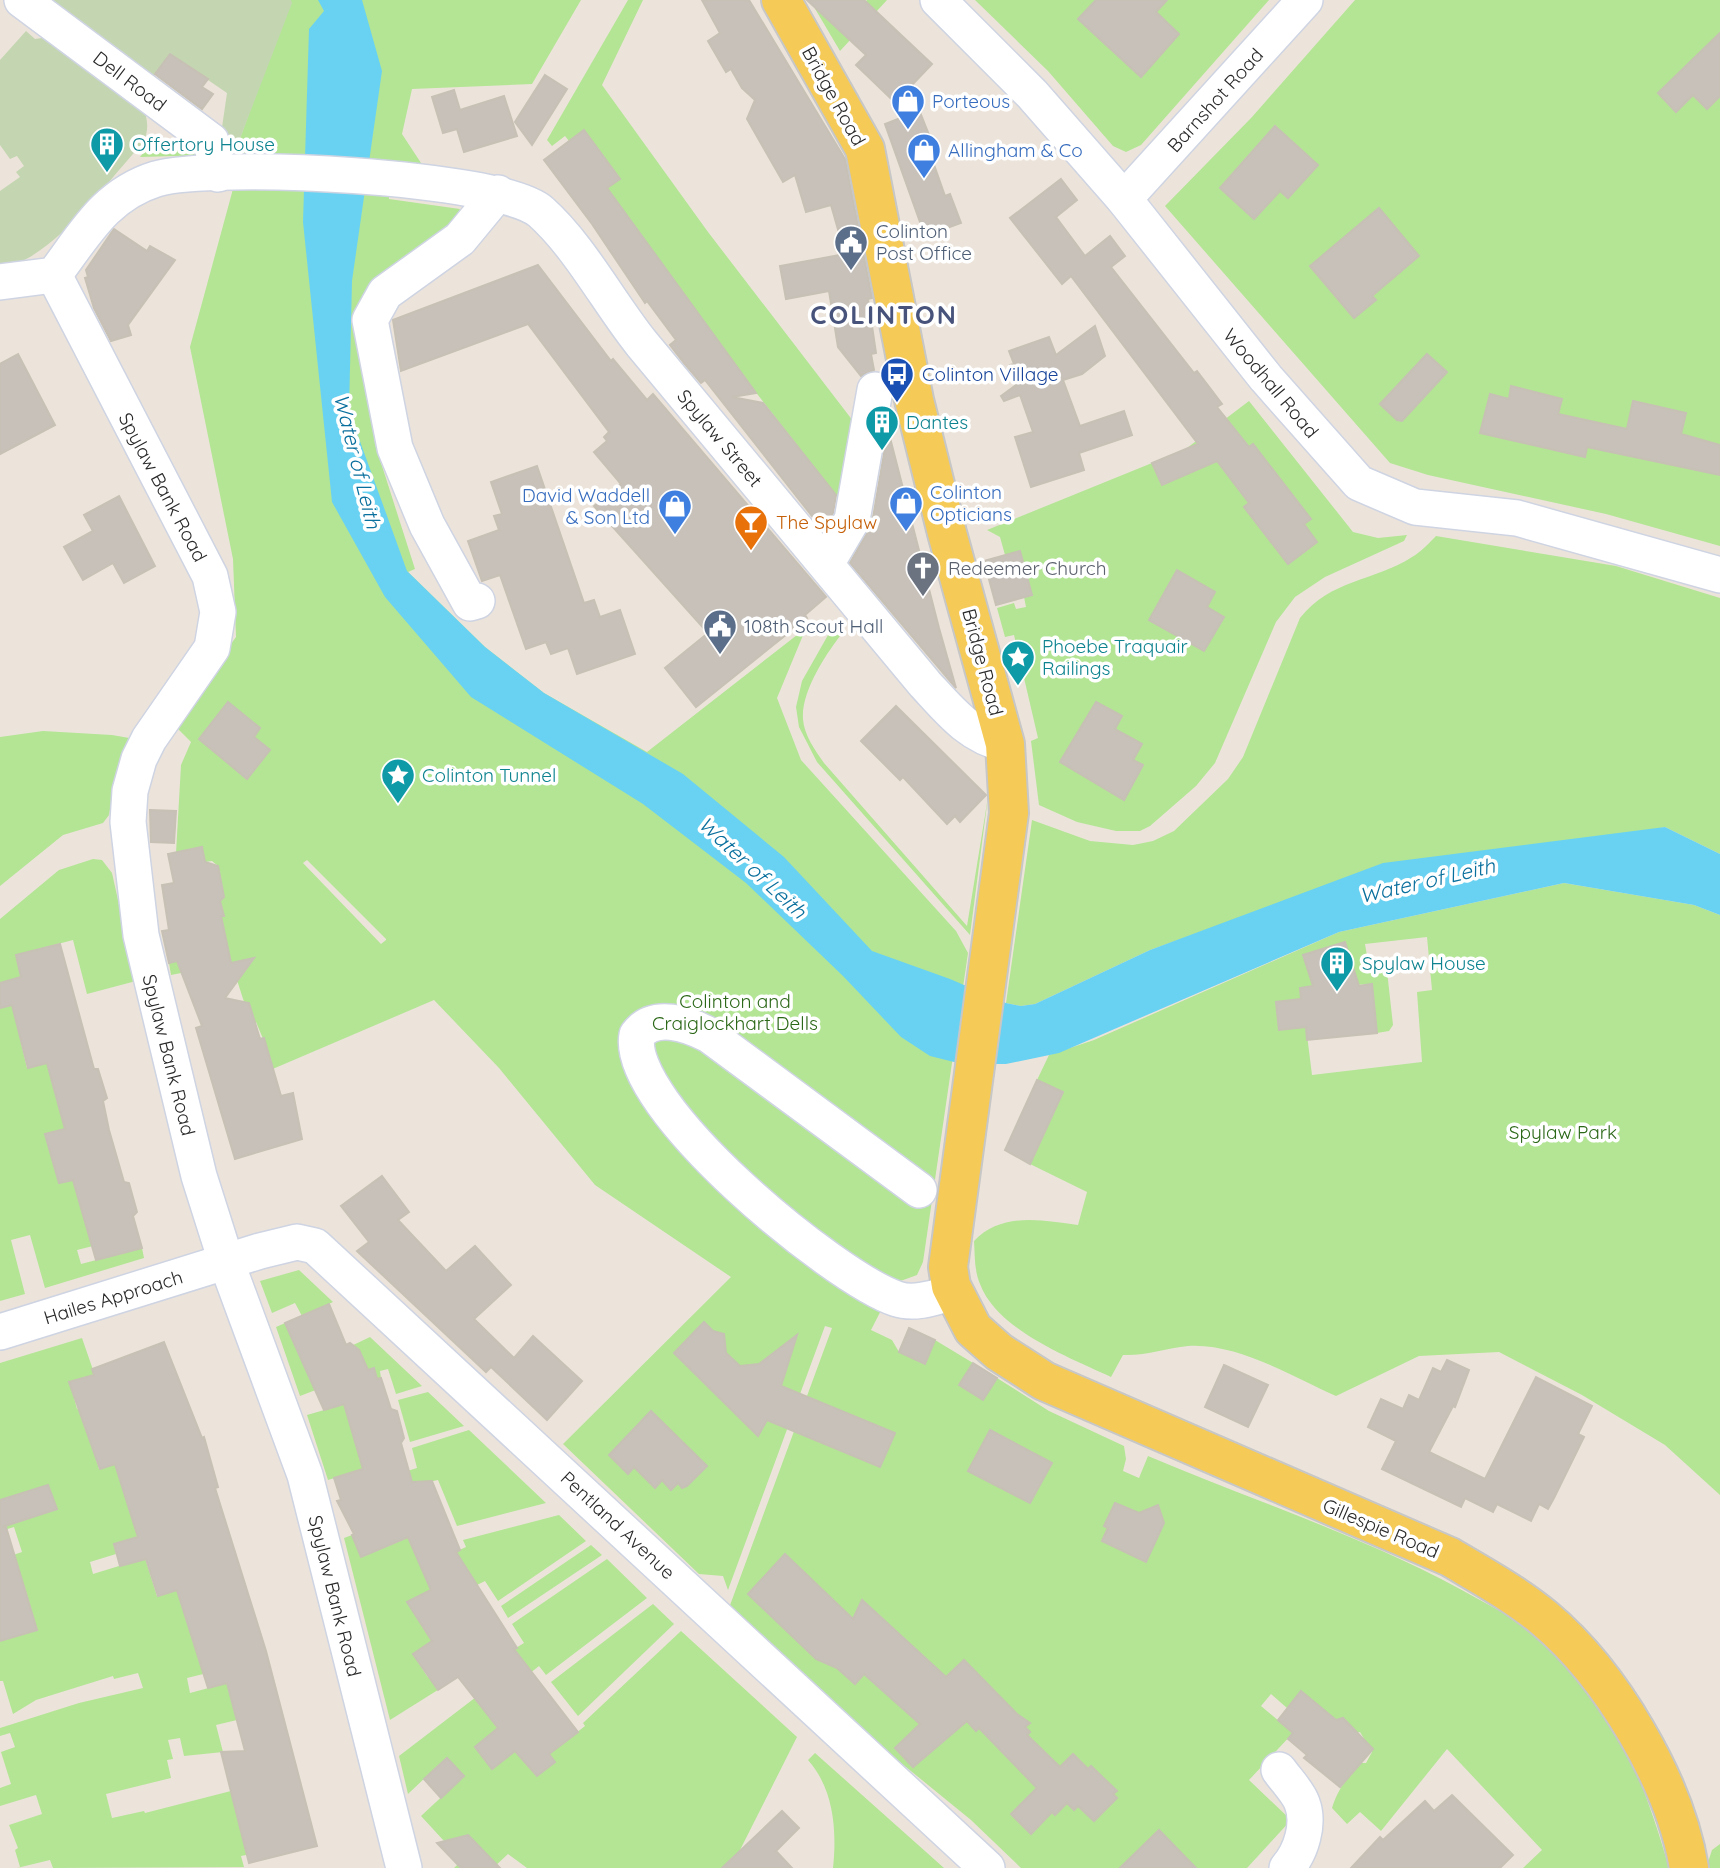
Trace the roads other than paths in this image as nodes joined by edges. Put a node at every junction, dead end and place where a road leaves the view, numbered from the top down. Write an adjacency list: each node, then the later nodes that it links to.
1 (22, 0): 5 (street, Dell Road)
2 (781, 0): 14 (main road, Bridge Road)
3 (938, 0): 7 (street, Woodhall Road)
4 (1305, 0): 7 (street, Barnshot Road)
5 (219, 174): 6 (street, Spylaw Street); 8 (street)
6 (498, 193): 11 (street, Spylaw Street); 13 (street)
7 (1124, 200): 12 (street, Woodhall Road)
8 (54, 275): 9 (street); 16 (street, Spylaw Bank Road)
9 (0, 282)
10 (875, 390): 11 (street)
11 (825, 564): 14 (street, Spylaw Street)
12 (1720, 575)
13 (477, 601)
14 (1005, 744): 17 (main road, Bridge Road)
15 (919, 1190): 17 (street)
16 (226, 1261): 18 (street, Hailes Approach); 20 (street, Spylaw Bank Road); 21 (street, Pentland Avenue)
17 (957, 1300): 23 (main road, Gillespie Road)
18 (0, 1332)
19 (1279, 1770): 22 (street)
20 (404, 1868)
21 (987, 1868)
22 (1287, 1868)
23 (1689, 1868)

